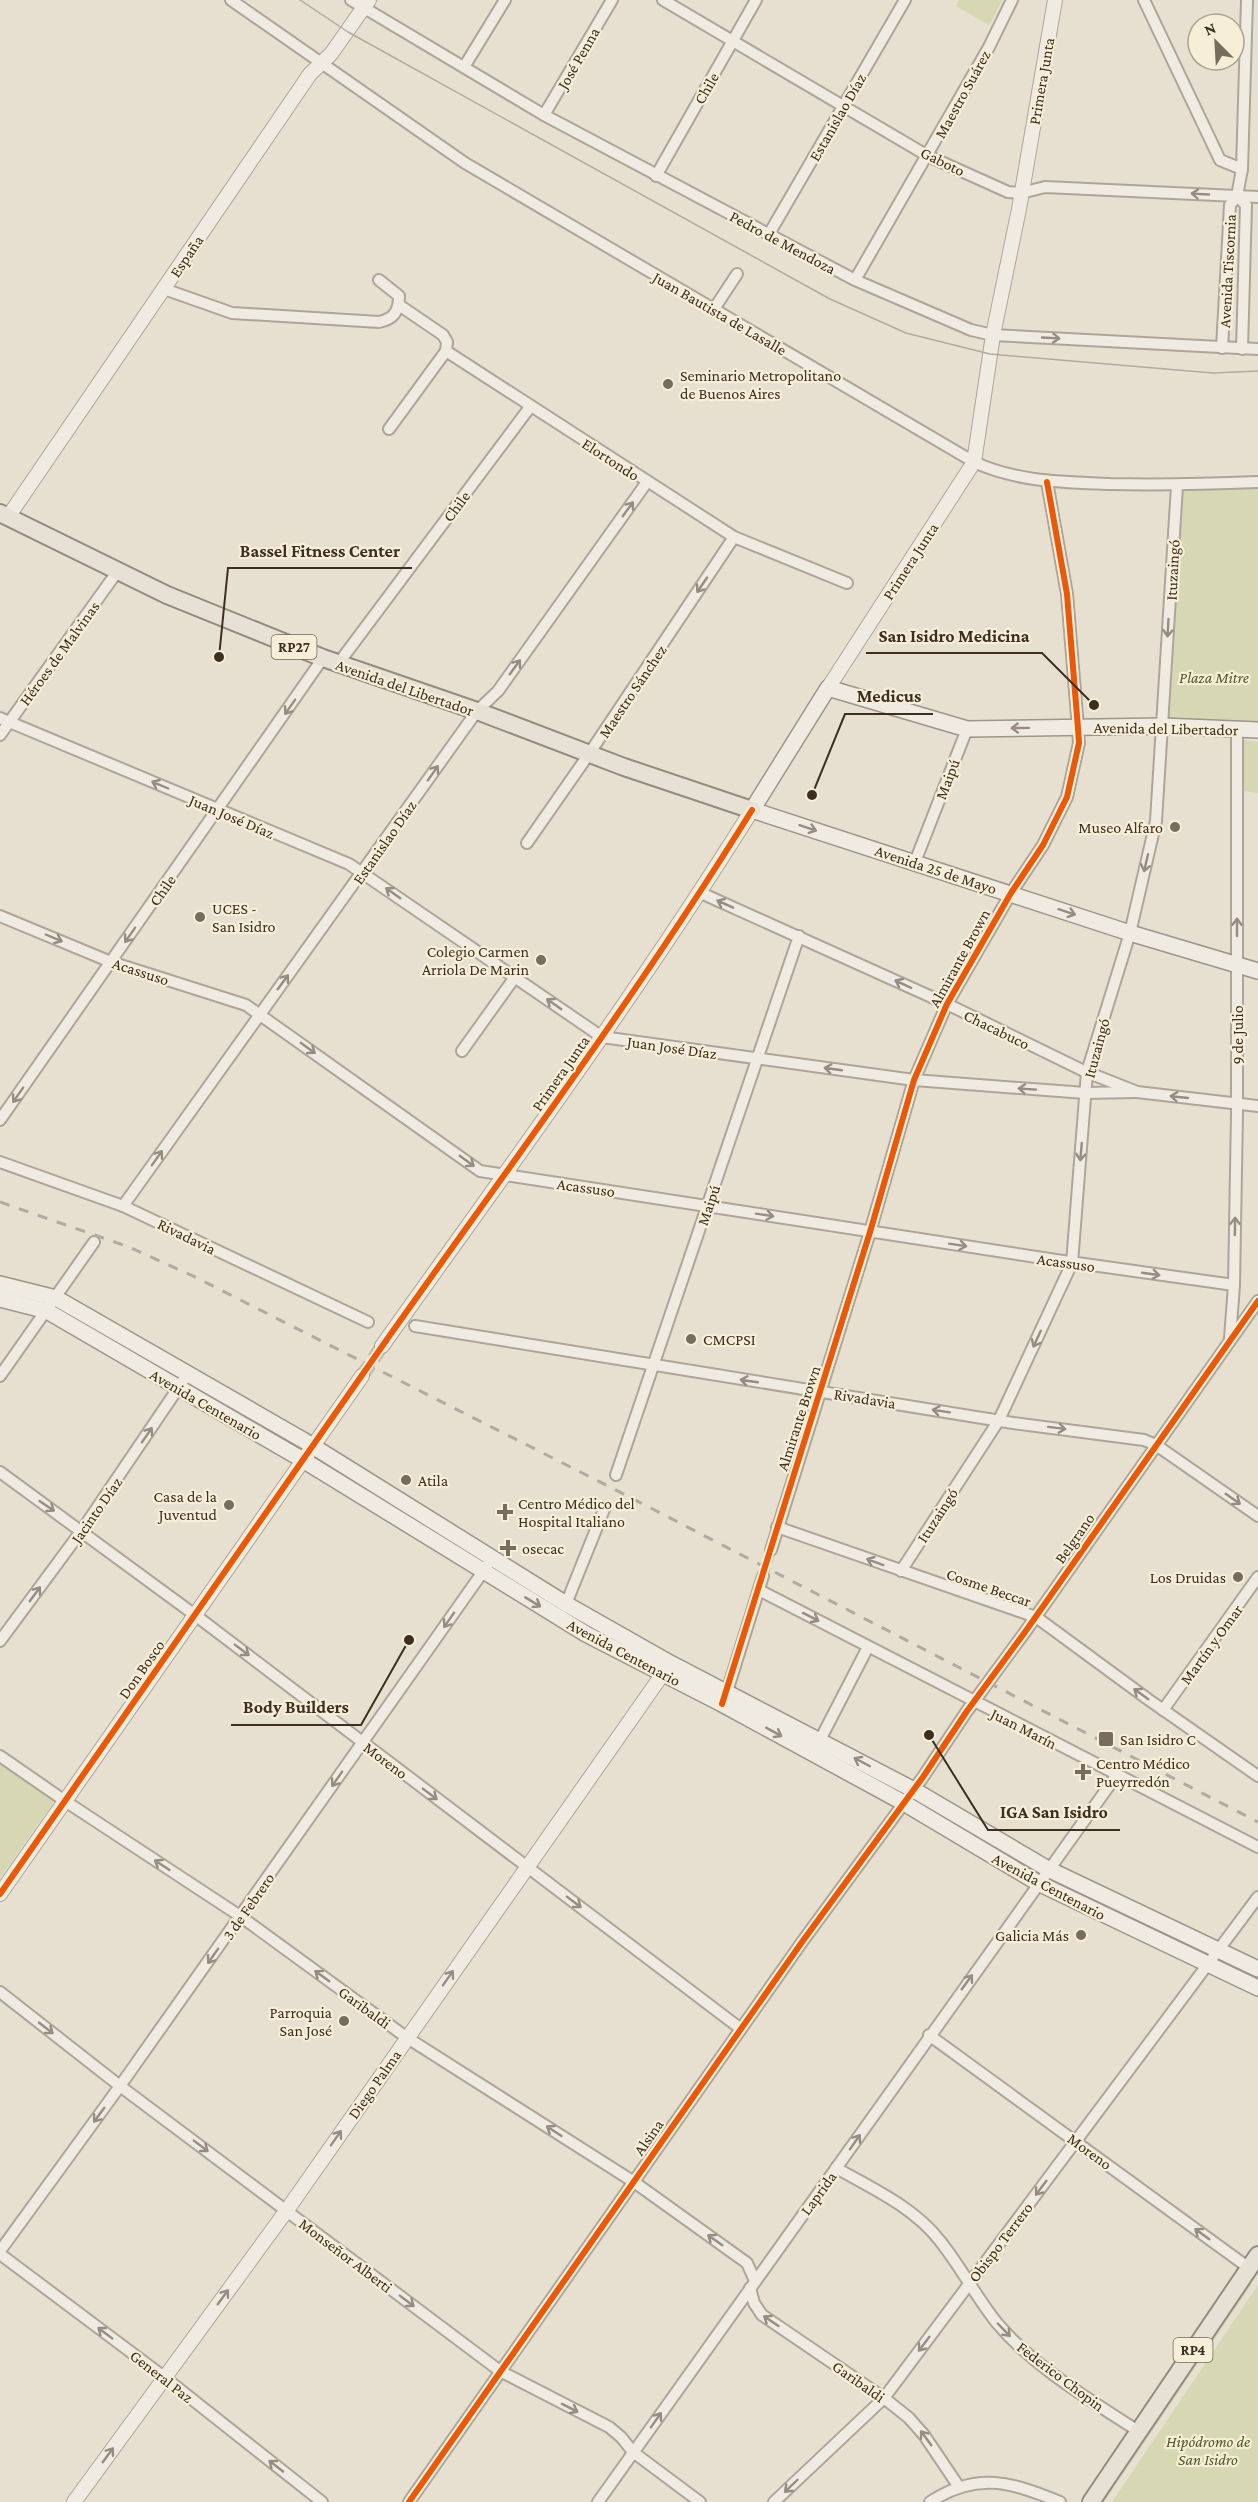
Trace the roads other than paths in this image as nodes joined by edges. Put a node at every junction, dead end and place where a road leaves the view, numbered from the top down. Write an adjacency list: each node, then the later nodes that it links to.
1 (231, 0): 14 (street, Juan Bautista de Lasalle)
2 (351, 0): 12 (street, Pedro de Mendoza)
3 (505, 0): 15 (street)
4 (612, 0): 17 (street, José Penna)
5 (663, 0): 13 (street, Gaboto)
6 (756, 0): 13 (street, Chile)
7 (905, 0): 16 (street, Estanislao Díaz)
8 (1012, 0): 18 (street, Maestro Suárez)
9 (1056, 0): 21 (street, Primera Junta)
10 (1144, 0): 19 (street)
11 (1247, 0): 19 (street, Avenida Tiscornia)
12 (367, 4): 14 (street, España); 15 (street, Pedro de Mendoza)
13 (733, 41): 16 (street, Gaboto); 20 (street, Chile)
14 (321, 64): 28 (street, España); 30 (street, Juan Bautista de Lasalle)
15 (464, 67): 17 (street, Pedro de Mendoza)
16 (843, 106): 18 (street, Gaboto); 24 (street, Estanislao Díaz)
17 (544, 116): 20 (street, Pedro de Mendoza)
18 (928, 156): 21 (street, Gaboto); 27 (street, Maestro Suárez)
19 (1242, 169): 22 (street, Avenida Tiscornia)
20 (656, 176): 24 (street, Pedro de Mendoza)
21 (1021, 193): 22 (street, Gaboto, one-way to 21); 31 (street, Primera Junta)
22 (1237, 196): 23 (street, Gaboto); 32 (street, Avenida Tiscornia); 33 (street, Avenida Tiscornia)
23 (1258, 197)
24 (769, 234): 27 (street, Pedro de Mendoza)
25 (737, 274): 30 (street)
26 (379, 280): 29 (street, Elortondo)
27 (855, 280): 31 (street, Pedro de Mendoza)
28 (164, 289): 29 (street); 43 (street, España)
29 (399, 306): 35 (street, Elortondo)
30 (714, 309): 38 (street, Juan Bautista de Lasalle)
31 (993, 334): 32 (street, Pedro de Mendoza, one-way to 32); 38 (street, Primera Junta)
32 (1222, 348): 33 (street, Pedro de Mendoza)
33 (1242, 349): 34 (street, Pedro de Mendoza)
34 (1258, 349)
35 (446, 351): 36 (street, Elortondo); 37 (street)
36 (530, 407): 39 (street, Elortondo); 47 (street, Chile)
37 (388, 429)
38 (974, 462): 40 (street, Juan Bautista de Lasalle); 48 (street, Primera Junta)
39 (648, 482): 44 (street, Elortondo); 49 (street, Estanislao Díaz, one-way to 39)
40 (1047, 482): 42 (street, Juan Bautista de Lasalle); 52 (street, Almirante Brown)
41 (1258, 482): 42 (street, Juan Bautista de Lasalle)
42 (1177, 486): 51 (street, Ituzaingó, one-way to 51)
43 (4, 515): 45 (main road, Avenida del Libertador / RP27)
44 (734, 537): 46 (street, Elortondo); 57 (street, Maestro Sánchez, one-way to 57)
45 (117, 572): 47 (main road, Avenida del Libertador / RP27); 50 (street, Héroes de Malvinas)
46 (847, 583)
47 (331, 661): 49 (main road, Avenida del Libertador / RP27); 58 (street, Chile, one-way to 58)
48 (828, 688): 54 (main road, Avenida del Libertador); 59 (main road, Primera Junta)
49 (477, 711): 57 (main road, Avenida del Libertador / RP27); 62 (street, Estanislao Díaz, one-way to 49)
50 (5, 720): 56 (street, Héroes de Malvinas); 58 (street, Juan José Díaz, one-way to 50)
51 (1162, 726): 52 (main road, Avenida del Libertador); 53 (main road, Avenida del Libertador); 66 (street, Ituzaingó, one-way to 66)
52 (1078, 728): 54 (main road, Avenida del Libertador, one-way to 54); 64 (street, Almirante Brown)
53 (1237, 728): 55 (main road, Avenida del Libertador); 69 (street, 9 de Julio, one-way to 53)
54 (967, 729): 61 (street, Maipú)
55 (1258, 730)
56 (0, 735)
57 (590, 754): 59 (main road, Avenida del Libertador / RP27); 60 (street, Maestro Sánchez)
58 (218, 810): 62 (street, Juan José Díaz); 68 (street, Chile, one-way to 68)
59 (752, 810): 61 (main road, Avenida 25 de Mayo / RP27, one-way to 61); 63 (street, Primera Junta)
60 (527, 843)
61 (915, 862): 64 (main road, Avenida 25 de Mayo / RP27)
62 (363, 872): 71 (street, Juan José Díaz, one-way to 62); 73 (street, Estanislao Díaz, one-way to 62)
63 (700, 893): 67 (street, Chacabuco, one-way to 63); 74 (street, Primera Junta)
64 (1011, 893): 66 (main road, Avenida 25 de Mayo / RP27, one-way to 66); 72 (street, Almirante Brown)
65 (0, 916): 68 (street, Acassuso, one-way to 68)
66 (1130, 933): 69 (main road, Avenida 25 de Mayo / RP27); 77 (street, Ituzaingó)
67 (799, 936): 72 (street, Chacabuco, one-way to 67); 76 (street, Maipú)
68 (111, 962): 73 (street, Acassuso); 83 (street, Chile, one-way to 83)
69 (1237, 964): 70 (main road, Avenida 25 de Mayo / RP27); 81 (street, 9 de Julio)
70 (1258, 971)
71 (515, 977): 74 (street, Juan José Díaz, one-way to 71); 75 (street)
72 (947, 1004): 77 (street, Chacabuco); 78 (street, Almirante Brown)
73 (260, 1013): 85 (street, Acassuso, one-way to 85); 86 (street, Estanislao Díaz, one-way to 73)
74 (602, 1037): 76 (street, Juan José Díaz); 85 (street, Primera Junta)
75 (462, 1051)
76 (757, 1059): 78 (street, Juan José Díaz, one-way to 76); 87 (street, Maipú)
77 (1087, 1072): 79 (street, Chacabuco); 80 (street, Ituzaingó)
78 (914, 1080): 80 (street, Juan José Díaz, one-way to 78); 88 (street, Almirante Brown)
79 (1137, 1092): 80 (street, Juan José Díaz); 81 (street, Chacabuco, one-way to 79)
80 (1085, 1093): 90 (street, Ituzaingó, one-way to 90)
81 (1237, 1103): 82 (street, Chacabuco); 92 (street, 9 de Julio, one-way to 81)
82 (1258, 1106)
83 (0, 1120)
84 (0, 1162): 86 (street, Rivadavia)
85 (504, 1175): 87 (street, Acassuso); 100 (street, Primera Junta)
86 (123, 1206): 97 (street, Rivadavia)
87 (708, 1206): 88 (street, Acassuso, one-way to 88); 101 (street, Maipú)
88 (870, 1232): 90 (street, Acassuso, one-way to 90); 106 (street, Almirante Brown)
89 (94, 1242): 93 (street)
90 (1072, 1263): 92 (street, Acassuso, one-way to 92); 107 (street, Ituzaingó, one-way to 107)
91 (0, 1284): 93 (main road, Avenida Centenario)
92 (1234, 1285): 99 (street, 9 de Julio)
93 (56, 1298): 96 (street); 102 (main road, Avenida Centenario)
94 (0, 1299): 96 (main road, Avenida Centenario)
95 (1258, 1301): 99 (street, Belgrano)
96 (46, 1311): 103 (street); 105 (main road, Avenida Centenario)
97 (368, 1322)
98 (415, 1326): 101 (street, Rivadavia)
99 (1230, 1341): 108 (street, Belgrano)
100 (382, 1346)
101 (653, 1366): 106 (street, Rivadavia, one-way to 101); 112 (street, Maipú)
102 (188, 1375): 105 (street, Jacinto Díaz); 109 (main road, Avenida Centenario)
103 (0, 1376)
104 (362, 1376): 109 (street)
105 (179, 1389): 110 (main road, Avenida Centenario); 116 (street, Jacinto Díaz, one-way to 105)
106 (821, 1391): 107 (street, Rivadavia, one-way to 106); 115 (street, Almirante Brown)
107 (999, 1420): 108 (street, Rivadavia, one-way to 108); 120 (street, Ituzaingó)
108 (1156, 1445): 114 (street, Rivadavia, one-way to 114); 126 (street, Belgrano)
109 (313, 1446): 110 (street); 118 (main road, Avenida Centenario)
110 (303, 1460): 119 (main road, Avenida Centenario); 125 (street, Don Bosco)
111 (0, 1472): 116 (street, Moreno, one-way to 116)
112 (616, 1475)
113 (605, 1508): 124 (street)
114 (1258, 1516)
115 (777, 1527): 117 (street, Almirante Brown); 120 (street, Cosme Beccar, one-way to 115)
116 (82, 1530): 125 (street, Moreno); 127 (street, Jacinto Díaz, one-way to 116)
117 (771, 1550)
118 (492, 1558): 119 (street, 3 de Febrero); 124 (main road, Avenida Centenario)
119 (483, 1572): 129 (main road, Avenida Centenario, one-way to 129); 134 (street, 3 de Febrero, one-way to 134)
120 (901, 1572): 126 (street, Cosme Beccar)
121 (763, 1576): 123 (street)
122 (1258, 1577): 132 (street, Martín y Omar)
123 (759, 1590): 128 (street, Juan Marín, one-way to 128); 130 (street)
124 (567, 1604): 129 (main road, Avenida Centenario)
125 (195, 1615): 134 (street, Moreno, one-way to 134); 139 (street, Don Bosco)
126 (1036, 1617): 131 (street, Belgrano); 132 (street, Cosme Beccar, one-way to 126)
127 (0, 1641)
128 (868, 1647): 131 (street, Juan Marín); 133 (street)
129 (667, 1668): 130 (main road, Avenida Centenario); 142 (street, Diego Palma)
130 (725, 1699): 133 (main road, Avenida Centenario); 140 (main road, Avenida Centenario, one-way to 140)
131 (974, 1702): 136 (street, Juan Marín); 138 (street, Belgrano)
132 (1163, 1710): 137 (street, Cosme Beccar)
133 (820, 1740): 138 (main road, Avenida Centenario, one-way to 133)
134 (362, 1742): 142 (street, Moreno, one-way to 142); 147 (street, 3 de Febrero, one-way to 147)
135 (0, 1755): 139 (street, Garibaldi)
136 (1116, 1776): 141 (street, Juan Marín); 143 (street)
137 (1258, 1776)
138 (914, 1790): 140 (street, Alsina); 143 (main road, Avenida Centenario)
139 (65, 1801): 145 (street, Don Bosco); 147 (street, Garibaldi, one-way to 139)
140 (904, 1803): 144 (main road, Avenida Centenario); 153 (street, Alsina)
141 (1258, 1847)
142 (527, 1867): 153 (street, Moreno, one-way to 153); 155 (street, Diego Palma, one-way to 142)
143 (1048, 1869): 144 (street); 148 (main road, Avenida Centenario)
144 (1038, 1883): 149 (main road, Avenida Centenario); 154 (street, Laprida, one-way to 144)
145 (0, 1894)
146 (1258, 1897): 148 (street, Obispo Terrero)
147 (240, 1916): 155 (street, Garibaldi, one-way to 147); 156 (street, 3 de Febrero, one-way to 156)
148 (1220, 1950): 149 (street, Obispo Terrero); 150 (main road, Avenida Centenario)
149 (1208, 1965): 151 (main road, Avenida Centenario); 157 (street, Obispo Terrero)
150 (1258, 1969)
151 (1258, 1988)
152 (0, 1992): 156 (street, Monseñor Alberti, one-way to 156)
153 (741, 2029): 159 (street, Alsina)
154 (929, 2035): 157 (street, Moreno); 158 (street, Laprida, one-way to 154)
155 (406, 2037): 159 (street, Garibaldi, one-way to 155); 160 (street, Diego Palma, one-way to 155)
156 (120, 2086): 160 (street, Monseñor Alberti, one-way to 160); 161 (street, 3 de Febrero, one-way to 161)
157 (1077, 2141): 162 (street, Moreno, one-way to 157); 164 (street, Obispo Terrero, one-way to 164)
158 (836, 2168): 163 (street, Laprida); 164 (street, Federico Chopin)
159 (634, 2182): 163 (street, Garibaldi, one-way to 159); 165 (street, Alsina)
160 (286, 2210): 165 (street, Monseñor Alberti, one-way to 165); 166 (street, Diego Palma, one-way to 160)
161 (0, 2253): 166 (street, General Paz, one-way to 161)
162 (1254, 2262): 168 (main road, RP4)
163 (752, 2284): 167 (street, Garibaldi, one-way to 163); 169 (street, Laprida, one-way to 163)
164 (969, 2284): 167 (street, Obispo Terrero, one-way to 167); 168 (street, Federico Chopin, one-way to 168)
165 (500, 2371): 169 (street, Monseñor Alberti, one-way to 169); 173 (street, Alsina)
166 (164, 2378): 171 (street, Diego Palma, one-way to 166); 172 (street, General Paz, one-way to 166)
167 (884, 2398): 170 (street, Garibaldi, one-way to 167); 176 (street, Obispo Terrero, one-way to 176)
168 (1138, 2432): 179 (main road, RP4)
169 (633, 2452): 174 (street, Laprida); 175 (street, Monseñor Alberti)
170 (959, 2487): 177 (street); 178 (street)
171 (74, 2502)
172 (322, 2502)
173 (409, 2502)
174 (598, 2502)
175 (700, 2502)
176 (774, 2502)
177 (930, 2502)
178 (1060, 2502)
179 (1091, 2502)

